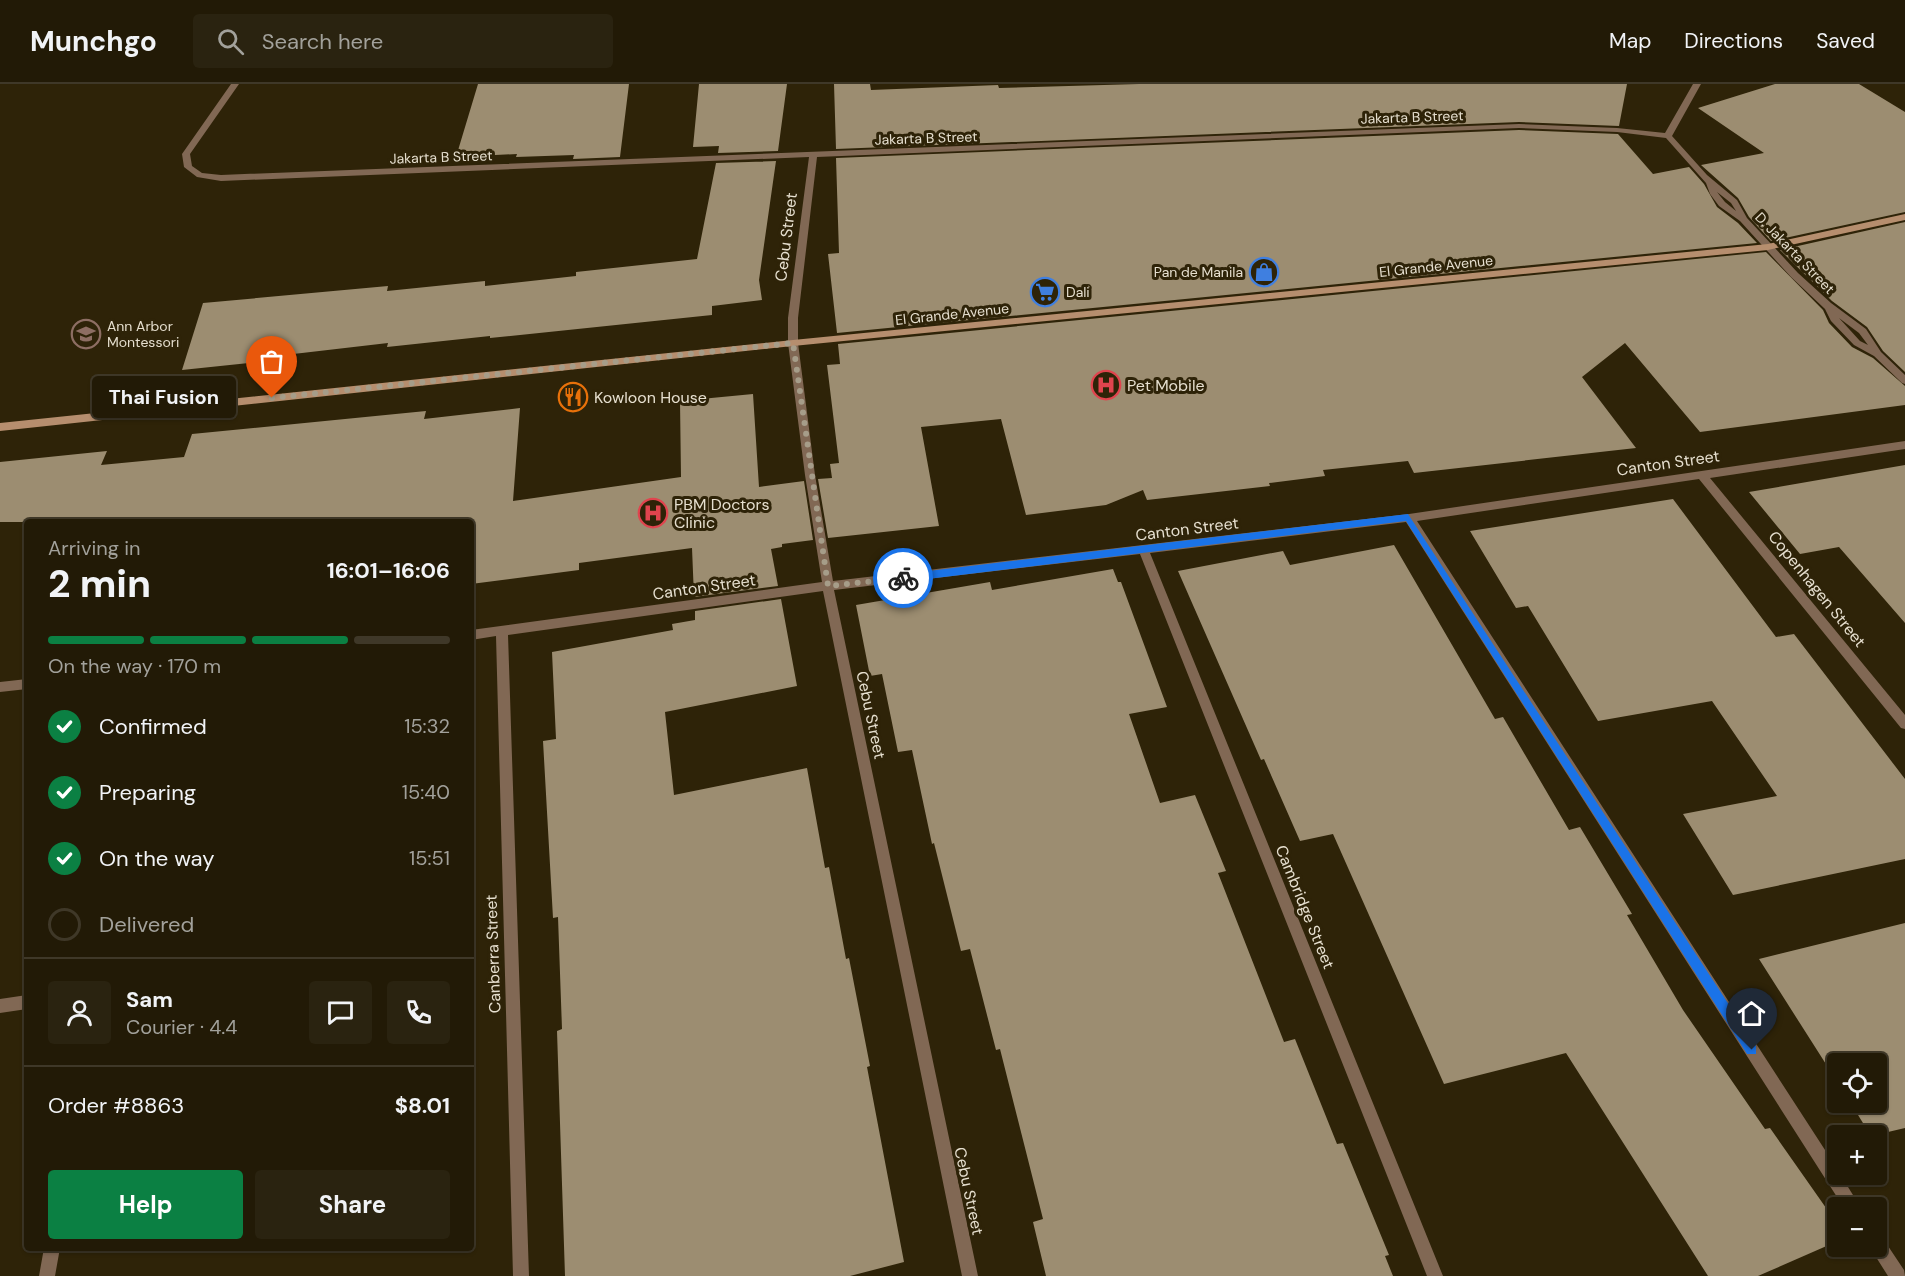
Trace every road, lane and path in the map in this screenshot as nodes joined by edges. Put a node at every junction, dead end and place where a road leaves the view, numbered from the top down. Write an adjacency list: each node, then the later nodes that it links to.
1 (235, 84): 4 (street, Jakarta B Street)
2 (1697, 84): 3 (street)
3 (1668, 136): 4 (street, Jakarta B Street); 6 (street, D. Jakarta Street)
4 (813, 156): 7 (street, Cebu Street)
5 (1905, 217): 6 (street, El Grande Avenue)
6 (1768, 247): 7 (street, El Grande Avenue); 8 (street, D. Jakarta Street)
7 (793, 343): 9 (street, El Grande Avenue); 14 (street, Cebu Street)
8 (1905, 381)
9 (0, 427)
10 (1905, 445): 11 (street, Canton Street)
11 (1702, 475): 12 (street, Canton Street); 19 (street, Copenhagen Street)
12 (1408, 518): 13 (street, Canton Street); 22 (street)
13 (1144, 551): 14 (street, Canton Street); 28 (street, Cambridge Street)
14 (828, 586): 15 (street, Canton Street); 27 (street, Cebu Street)
15 (502, 632): 16 (street, Canton Street); 26 (street, Canberra Street)
16 (474, 635)
17 (24, 684): 18 (street)
18 (0, 687)
19 (1905, 724)
20 (24, 1002): 21 (street)
21 (0, 1006)
22 (1846, 1197)
23 (51, 1251): 25 (street)
24 (1885, 1257): 29 (street)
25 (47, 1276)
26 (521, 1276)
27 (970, 1276)
28 (1435, 1276)
29 (1898, 1276)

